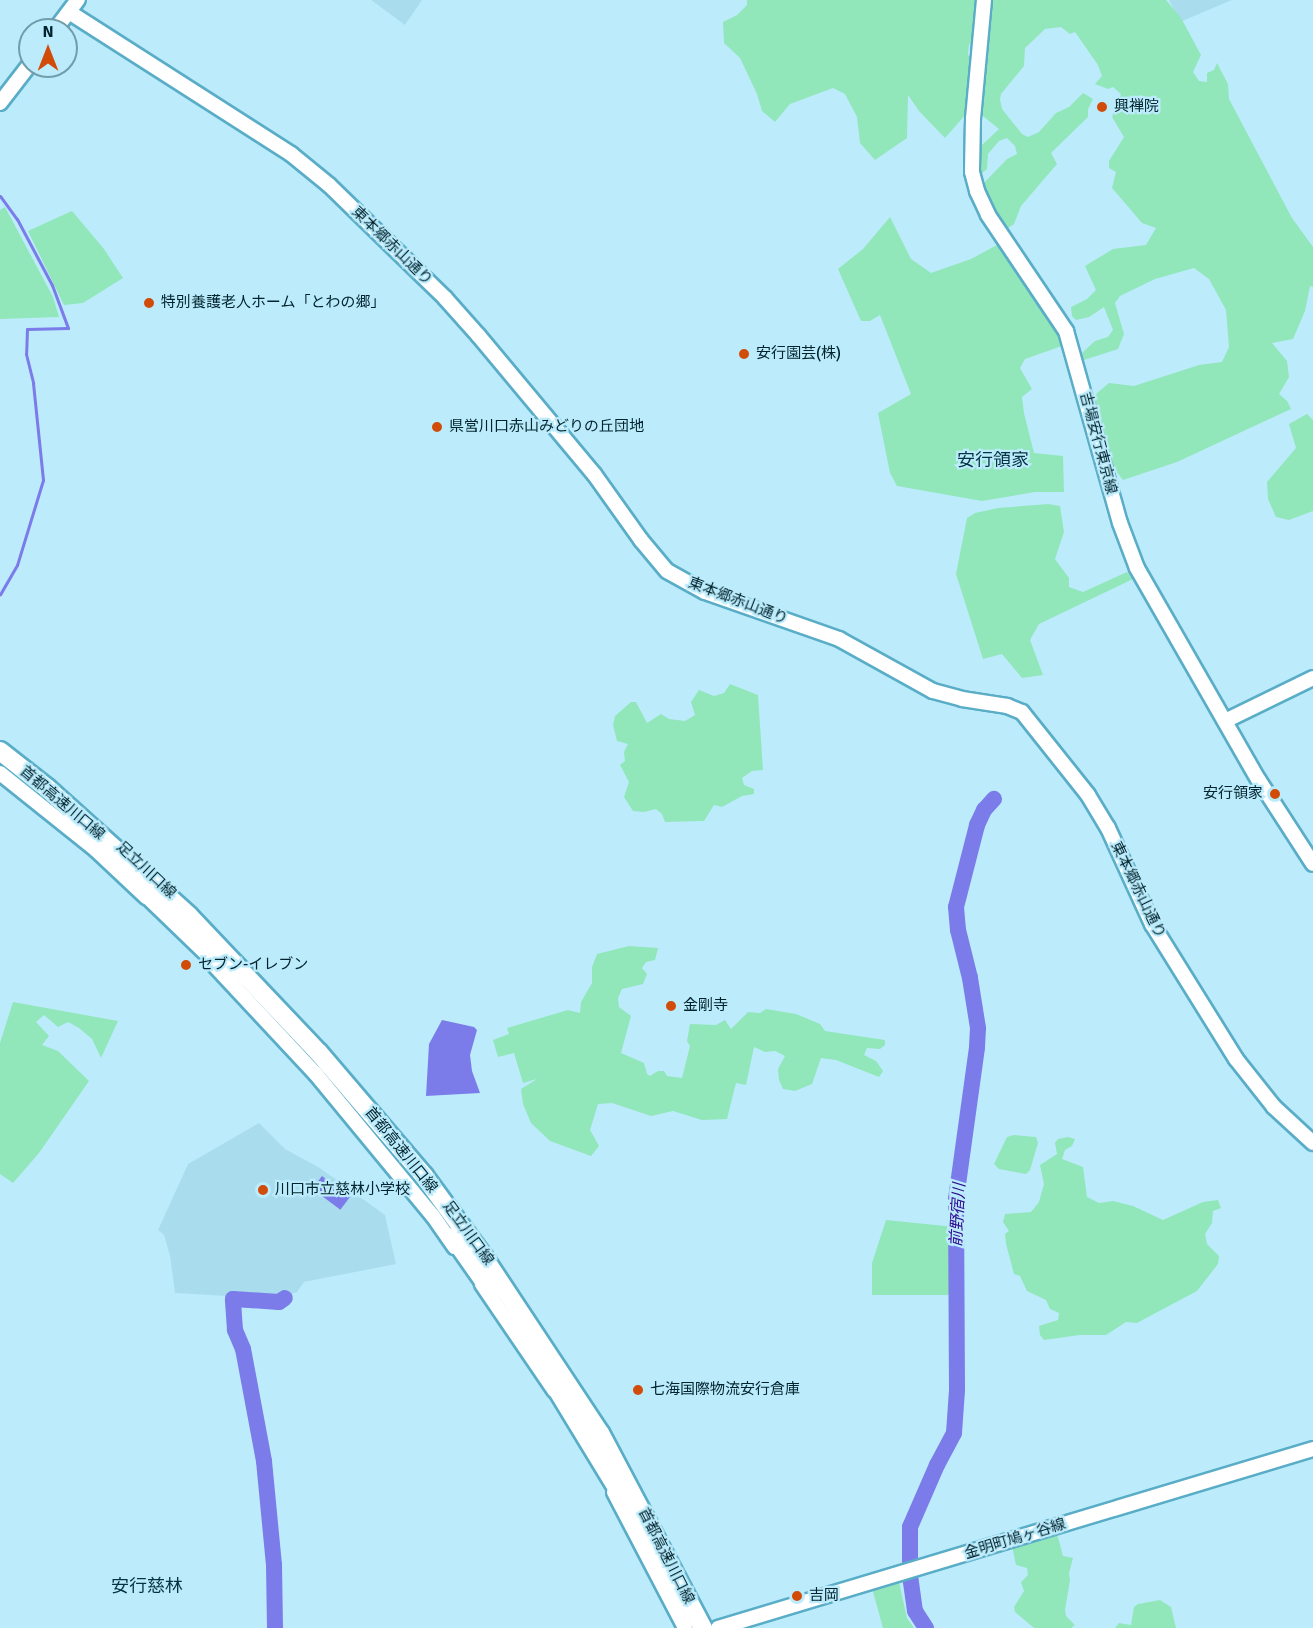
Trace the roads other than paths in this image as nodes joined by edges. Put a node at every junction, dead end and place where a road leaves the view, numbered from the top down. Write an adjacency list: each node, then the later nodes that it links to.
1 (78, 0): 3 (main road)
2 (984, 0): 8 (main road, 吉場安行東京線)
3 (69, 12): 4 (main road); 14 (main road, 東本郷赤山通り)
4 (64, 18)
5 (19, 78): 6 (main road)
6 (0, 103)
7 (1313, 678): 8 (main road)
8 (1225, 722): 13 (main road, 吉場安行東京線)
9 (0, 743): 18 (main road, 足立川口線)
10 (0, 751): 17 (highway, 首都高速川口線)
11 (0, 767): 16 (highway, 首都高速川口線)
12 (0, 773): 16 (main road, 足立川口線)
13 (1313, 864)
14 (1313, 1143)
15 (1313, 1449): 19 (main road, 金明町鳩ヶ谷線)
16 (687, 1628)
17 (703, 1628)
18 (708, 1628)
19 (718, 1628)

